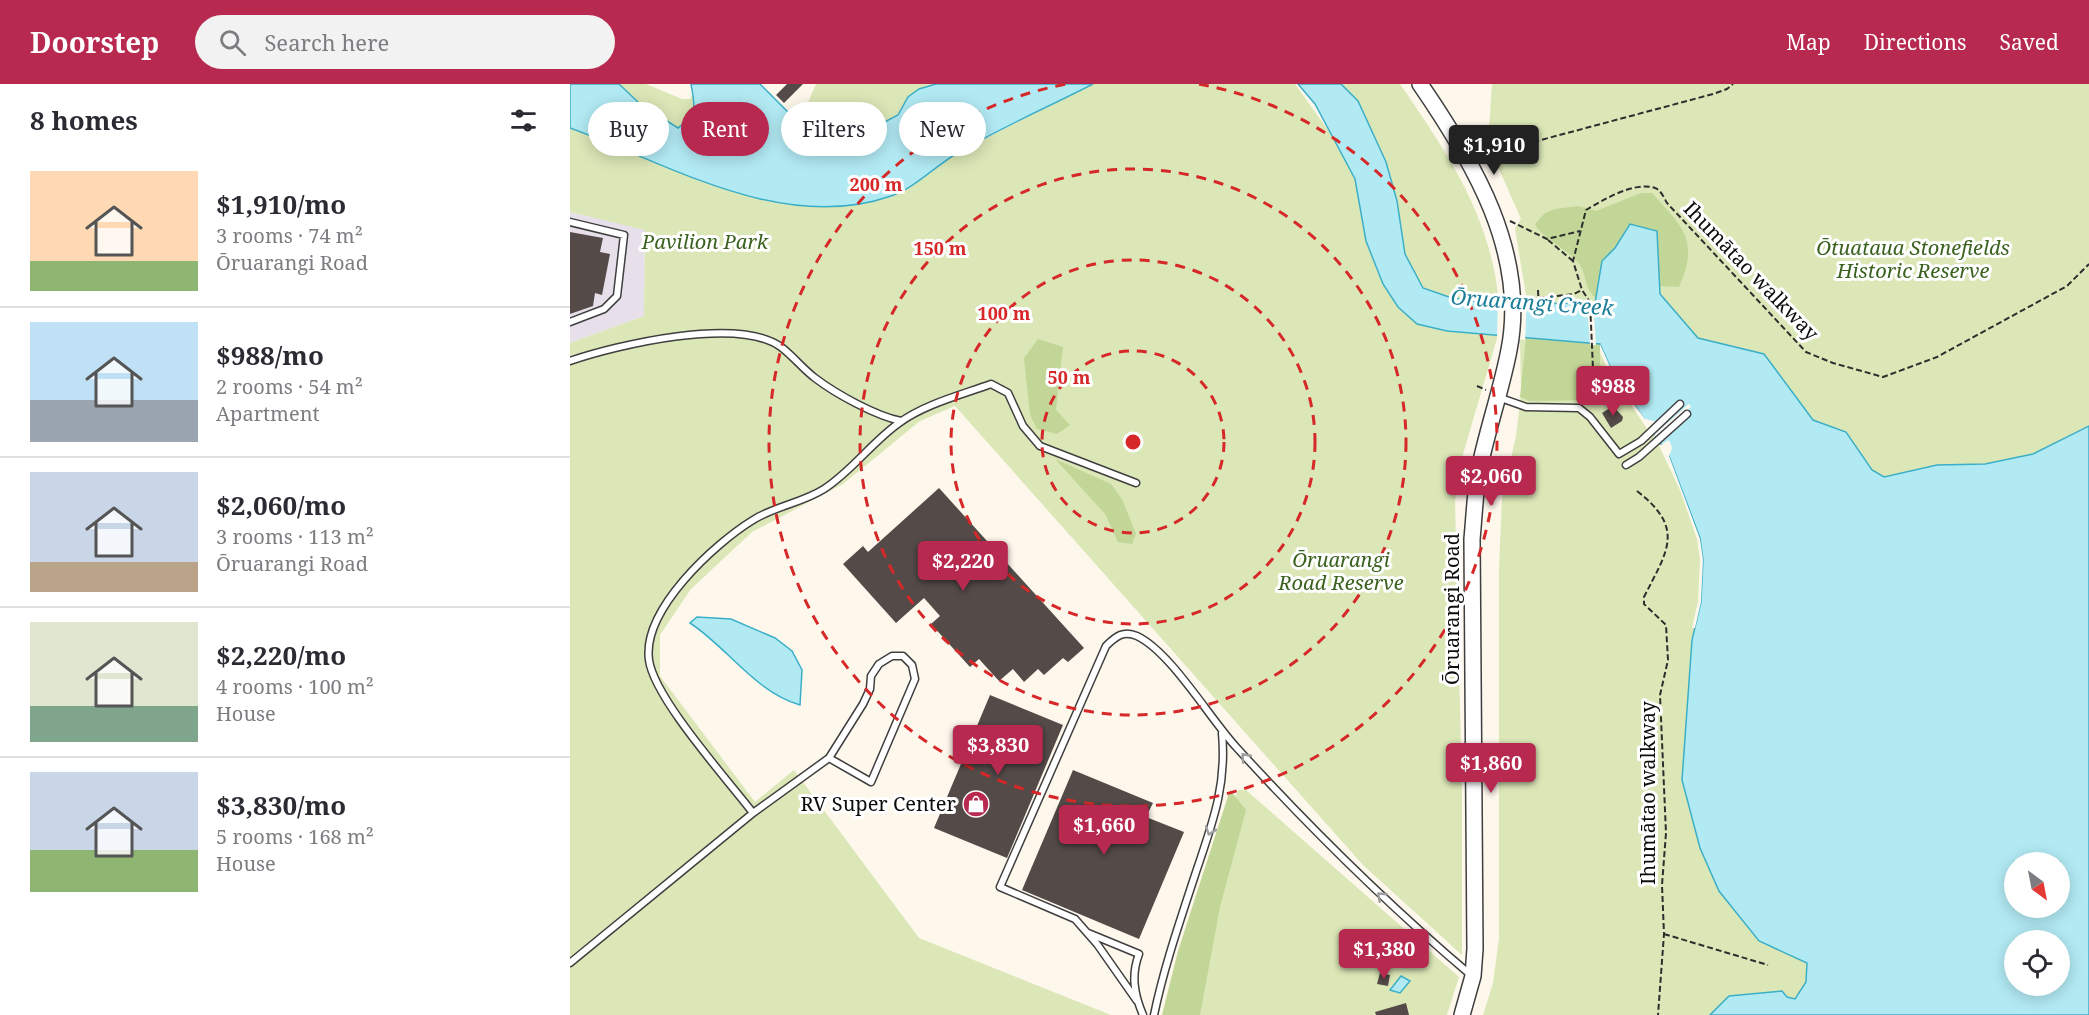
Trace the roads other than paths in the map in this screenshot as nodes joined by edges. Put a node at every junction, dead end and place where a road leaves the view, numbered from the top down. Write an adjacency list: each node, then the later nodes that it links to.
1 (1420, 84): 5 (street, Ōruarangi Road)
2 (570, 222): 3 (lane)
3 (570, 322)
4 (570, 361): 8 (lane)
5 (1498, 397): 6 (lane); 16 (street, Ōruarangi Road)
6 (1680, 404)
7 (1687, 414): 9 (lane)
8 (901, 421): 10 (lane); 13 (lane)
9 (1626, 465)
10 (1136, 483)
11 (1222, 732): 14 (lane); 16 (lane, one-way to 11); 19 (lane, one-way to 19)
12 (829, 758): 12 (lane); 13 (lane)
13 (753, 813): 15 (lane)
14 (1088, 933): 17 (lane); 17 (lane)
15 (570, 963)
16 (1473, 976): 20 (street, Ōruarangi Road)
17 (1137, 1001): 18 (lane)
18 (1143, 1015)
19 (1155, 1015)
20 (1462, 1015)

